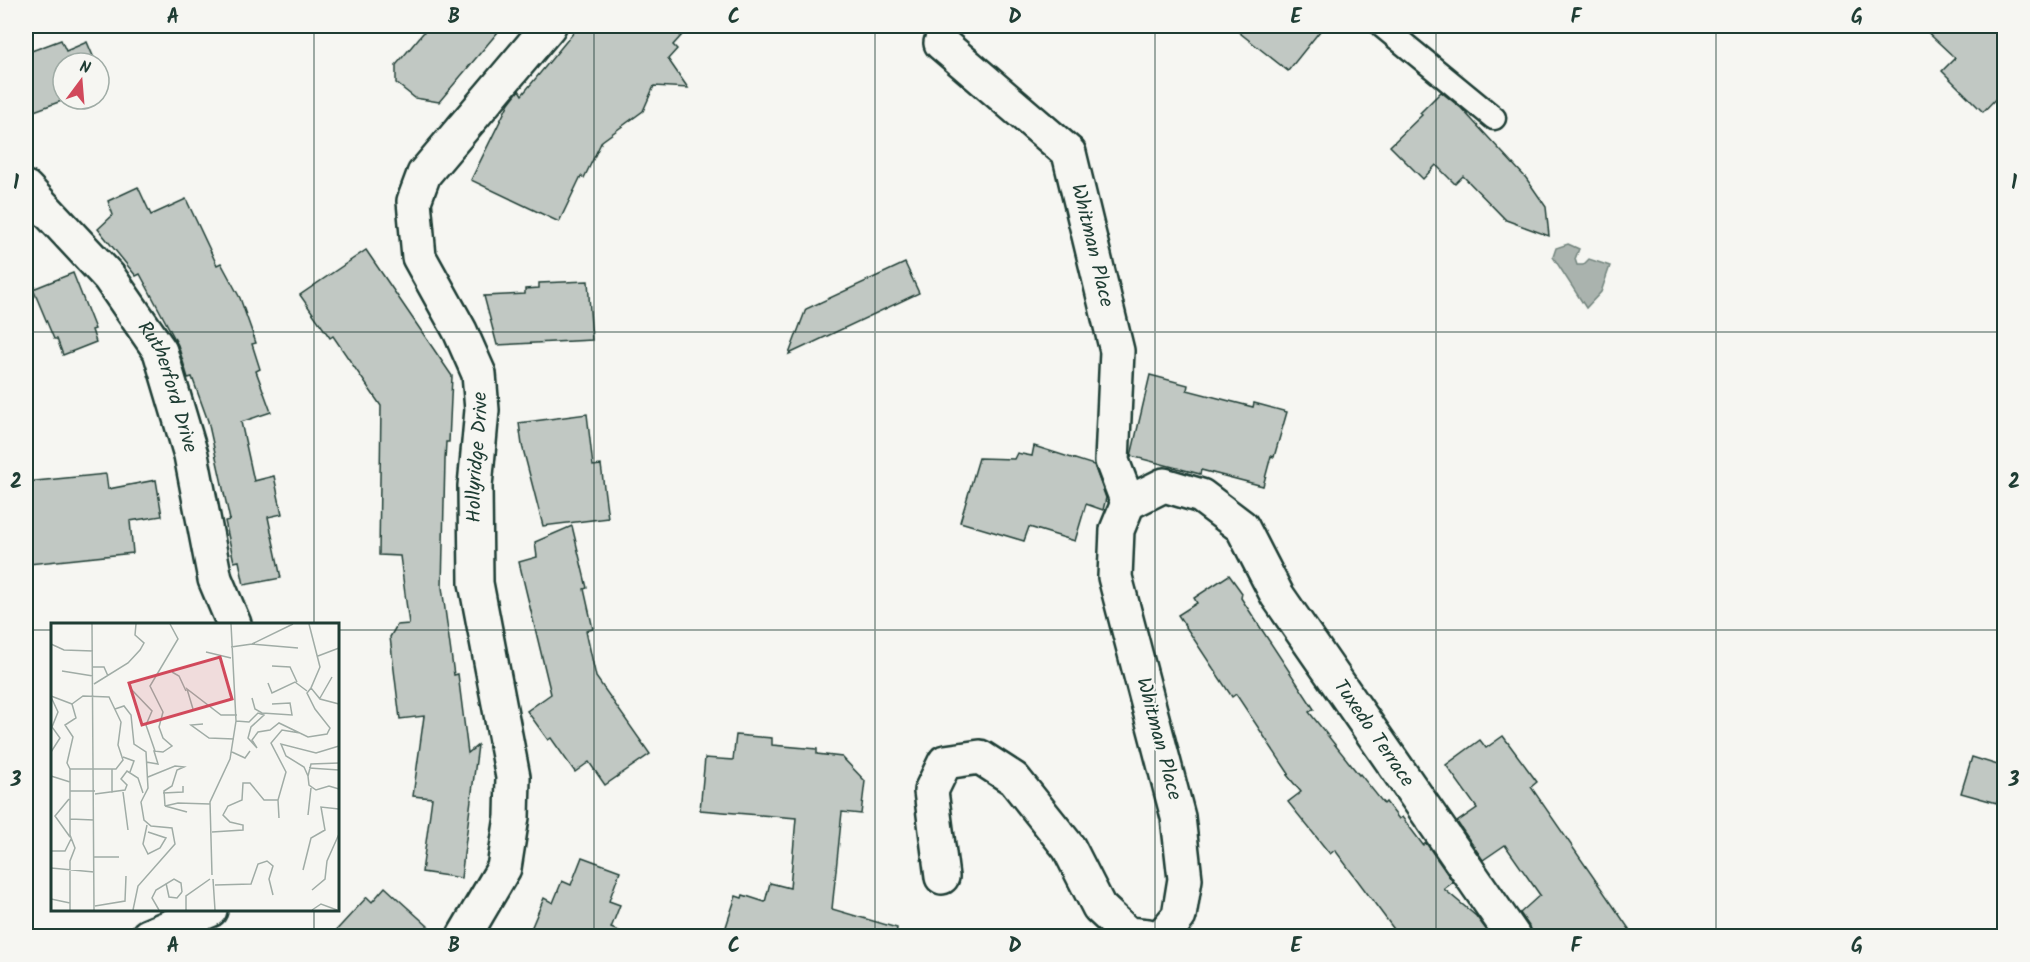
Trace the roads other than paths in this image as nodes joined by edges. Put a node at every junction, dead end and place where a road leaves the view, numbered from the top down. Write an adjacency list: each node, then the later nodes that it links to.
1 (549, 26): 11 (street, Hollyridge Drive)
2 (1382, 26): 4 (lane)
3 (941, 43): 6 (street, Whitman Place)
4 (1494, 118)
5 (26, 188): 7 (street, Rutherford Drive)
6 (1128, 503): 13 (street, Whitman Place); 14 (street, Tuxedo Terrace)
7 (234, 623)
8 (942, 877): 12 (street)
9 (205, 911): 10 (street)
10 (148, 936)
11 (464, 936)
12 (1148, 936)
13 (1162, 936)
14 (1512, 936)

